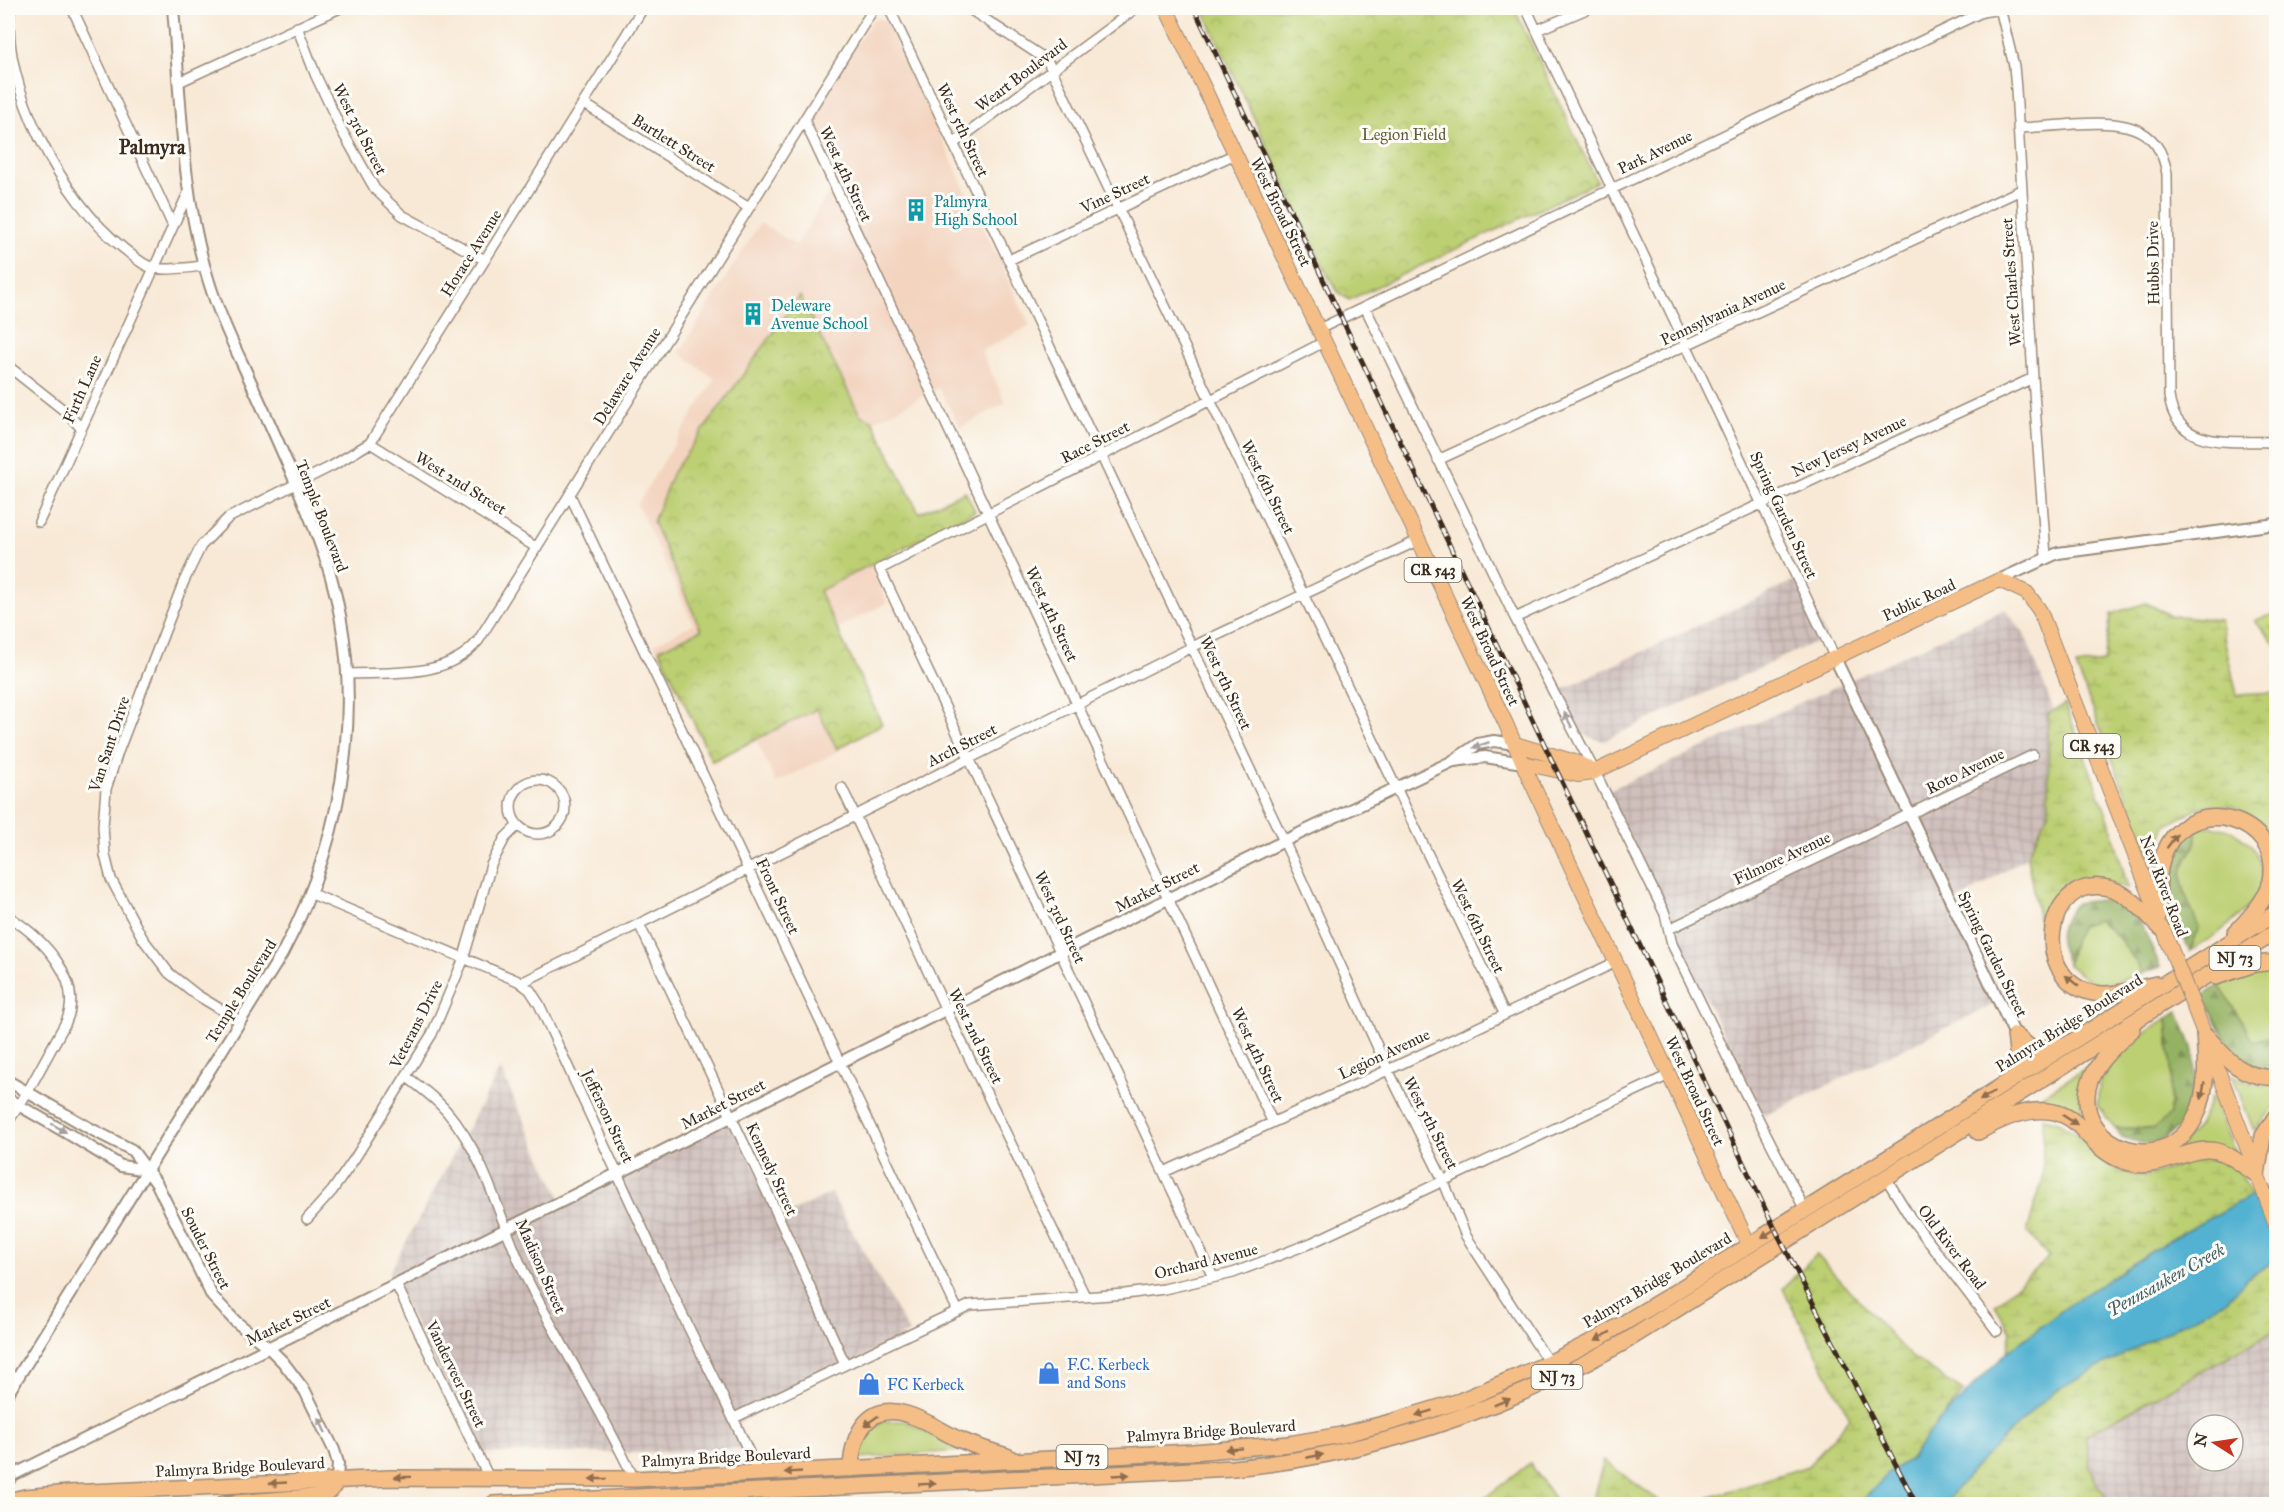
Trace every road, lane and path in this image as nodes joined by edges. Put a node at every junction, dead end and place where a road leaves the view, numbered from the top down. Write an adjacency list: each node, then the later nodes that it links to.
1 (10, 8): 33 (street)
2 (72, 8): 29 (street)
3 (173, 8): 18 (street, Temple Boulevard)
4 (340, 8): 15 (street)
5 (643, 8): 19 (street, Horace Avenue)
6 (874, 8): 20 (street, Delaware Avenue)
7 (889, 8): 22 (street, West 5th Street)
8 (968, 8): 17 (street, West 6th Street)
9 (1136, 8): 17 (street, Weart Boulevard)
10 (1166, 8): 23 (main road, West Broad Street / CR 543)
11 (1526, 8): 16 (street, Spring Garden Street)
12 (1589, 8): 16 (street)
13 (2000, 8): 14 (street, Park Avenue); 21 (street, West Charles Street); 24 (street, Park Avenue)
14 (2006, 8)
15 (297, 27): 18 (street); 30 (street, West 3rd Street)
16 (1537, 30): 24 (street, Spring Garden Street)
17 (1052, 71): 22 (street, Weart Boulevard); 28 (street, West 6th Street)
18 (179, 82): 26 (street, Temple Boulevard)
19 (584, 103): 27 (street, Bartlett Street); 30 (street, Horace Avenue)
20 (804, 120): 27 (street, Delaware Avenue); 48 (street, West 4th Street)
21 (2018, 128): 25 (street, West Charles Street); 42 (street, Hubbs Drive)
22 (953, 144): 31 (street, West 5th Street)
23 (1235, 154): 28 (street, Vine Street); 35 (main road, West Broad Street / CR 543)
24 (1613, 189): 34 (street, Park Avenue); 36 (street, Spring Garden Street)
25 (2021, 190): 36 (street, Pennsylvania Avenue); 38 (street, West Charles Street)
26 (189, 191): 29 (street, Firth Lane); 32 (street, Temple Boulevard)
27 (749, 208): 46 (street, Delaware Avenue)
28 (1118, 209): 31 (street, Vine Street); 39 (street, West 6th Street)
29 (173, 226): 33 (street, Firth Lane)
30 (485, 260): 41 (street, Horace Avenue)
31 (1009, 260): 43 (street, West 5th Street)
32 (204, 266): 33 (street); 45 (street, Temple Boulevard)
33 (153, 268): 40 (street, Firth Lane)
34 (1365, 307): 35 (street, Park Avenue); 44 (street)
35 (1322, 336): 39 (street, Race Street); 51 (main road, West Broad Street / CR 543)
36 (1687, 345): 44 (street, Pennsylvania Avenue); 47 (street, Spring Garden Street)
37 (8, 366): 40 (street)
38 (2032, 378): 47 (street, New Jersey Avenue); 53 (street, West Charles Street)
39 (1210, 400): 43 (street, Race Street); 56 (street, West 6th Street)
40 (81, 428): 49 (street, Firth Lane)
41 (370, 442): 45 (street, Horace Avenue); 52 (street, West 2nd Street)
42 (2277, 442)
43 (1101, 456): 48 (street, Race Street); 58 (street, West 5th Street)
44 (1438, 460): 57 (street)
45 (296, 484): 60 (street, Temple Boulevard); 94 (street, Van Sant Drive)
46 (570, 495): 52 (street, Delaware Avenue); 74 (street, Front Street)
47 (1762, 503): 57 (street, New Jersey Avenue); 59 (street, Spring Garden Street)
48 (988, 514): 54 (street, Race Street); 61 (street, West 4th Street)
49 (39, 522)
50 (2277, 524): 53 (street, Public Road)
51 (1419, 540): 56 (street, Arch Street); 62 (main road, West Broad Street / CR 543)
52 (537, 548): 60 (street, Delaware Avenue)
53 (2046, 556): 55 (street, Public Road)
54 (880, 569): 64 (street, West 3rd Street)
55 (1999, 580): 59 (main road, Public Road); 80 (main road, New River Road / CR 543)
56 (1304, 596): 58 (street, Arch Street); 69 (street, West 6th Street)
57 (1515, 618): 67 (street, one-way to 57)
58 (1192, 647): 61 (street, Arch Street); 73 (street, West 5th Street)
59 (1834, 658): 67 (main road, Public Road); 70 (street, Spring Garden Street)
60 (347, 674): 75 (street, Temple Boulevard)
61 (1077, 705): 64 (street, Arch Street); 76 (street, West 4th Street)
62 (1515, 744): 65 (street, Market Street, one-way to 65); 66 (main road, West Broad Street / CR 543); 67 (main road)
63 (2033, 754): 70 (street, Roto Avenue)
64 (969, 759): 71 (street, Arch Street); 84 (street, West 3rd Street)
65 (1451, 762): 66 (street, Market Street); 69 (street, Market Street)
66 (1523, 763): 67 (main road, Public Road); 86 (main road, West Broad Street)
67 (1595, 772): 81 (street)
68 (842, 788): 71 (street, West 2nd Street)
69 (1395, 789): 73 (street, Market Street); 93 (street, West 6th Street)
70 (1909, 814): 81 (street, Filmore Avenue); 96 (street, Spring Garden Street)
71 (855, 816): 74 (street, Arch Street); 92 (street, West 2nd Street)
72 (518, 825): 72 (street); 85 (street, Veterans Drive)
73 (1284, 841): 76 (street, Market Street); 99 (street, West 5th Street)
74 (749, 869): 79 (street, Arch Street); 98 (street, Front Street)
75 (312, 894): 85 (street, Jefferson Street); 94 (street, Temple Boulevard)
76 (1168, 899): 84 (street, Market Street); 110 (street, West 4th Street)
77 (2277, 913): 83 (highway, Palmyra Bridge Boulevard / NJ 73)
78 (8, 916): 105 (street)
79 (639, 924): 89 (street, Arch Street); 109 (street, Kennedy Street)
80 (2161, 924): 83 (highway, one-way to 83); 88 (highway, one-way to 80); 95 (main road, New River Road / CR 543, bridge)
81 (1668, 929): 121 (street)
82 (2277, 932): 90 (highway, Palmyra Bridge Boulevard / NJ 73)
83 (2223, 946): 88 (highway, Palmyra Bridge Boulevard / NJ 73)
84 (1060, 953): 92 (street, Market Street); 116 (street, West 3rd Street)
85 (464, 957): 89 (street, Jefferson Street); 101 (street, Veterans Drive)
86 (1616, 962): 93 (street, Legion Avenue); 100 (main road, West Broad Street)
87 (2277, 962): 90 (highway)
88 (2167, 981): 97 (highway, Palmyra Bridge Boulevard / NJ 73)
89 (521, 983): 117 (street, Jefferson Street)
90 (2194, 984): 91 (highway, Palmyra Bridge Boulevard / NJ 73)
91 (2156, 1007): 95 (highway, one-way to 91); 114 (highway, Palmyra Bridge Boulevard / NJ 73)
92 (946, 1010): 98 (street, Market Street); 128 (street, West 2nd Street)
93 (1504, 1013): 99 (street, Legion Avenue)
94 (240, 1021): 115 (street, Temple Boulevard)
95 (2204, 1033): 103 (highway); 118 (main road, New River Road / CR 543)
96 (2015, 1035): 97 (highway); 102 (highway)
97 (2072, 1042): 102 (highway, Palmyra Bridge Boulevard / NJ 73)
98 (841, 1062): 109 (street, Market Street); 129 (street, Front Street)
99 (1388, 1070): 110 (street, Legion Avenue); 120 (street, West 5th Street)
100 (1669, 1075): 120 (street, Orchard Avenue); 125 (main road, West Broad Street)
101 (407, 1077): 122 (street, Veterans Drive); 124 (street, Madison Street)
102 (2017, 1077): 121 (highway, Palmyra Bridge Boulevard / NJ 73, one-way to 121)
103 (2277, 1077)
104 (8, 1081): 105 (street, Souder Street)
105 (27, 1093): 107 (street); 112 (street, Souder Street)
106 (8, 1099): 107 (street)
107 (18, 1106): 111 (street); 113 (street, one-way to 113)
108 (2277, 1116): 118 (highway)
109 (731, 1117): 117 (street, Market Street); 133 (street, Kennedy Street)
110 (1272, 1121): 116 (street, Legion Avenue)
111 (8, 1122)
112 (91, 1129): 113 (street); 115 (street, Souder Street)
113 (83, 1143): 115 (street)
114 (1918, 1158): 118 (highway, one-way to 118); 119 (highway, Palmyra Bridge Boulevard / NJ 73)
115 (147, 1170): 131 (street, Souder Street); 134 (street, Temple Boulevard)
116 (1164, 1172): 126 (street, West 3rd Street)
117 (618, 1173): 124 (street, Market Street); 135 (street, Jefferson Street)
118 (2257, 1175): 123 (main road, New River Road / CR 543)
119 (1886, 1178): 130 (street, Old River Road); 145 (highway, Palmyra Bridge Boulevard / NJ 73, one-way to 119)
120 (1443, 1180): 126 (street, Orchard Avenue); 132 (street, West 5th Street)
121 (1805, 1210): 125 (highway, Palmyra Bridge Boulevard / NJ 73, one-way to 125)
122 (306, 1220)
123 (2277, 1224)
124 (507, 1229): 127 (street, Market Street); 141 (street, Madison Street)
125 (1749, 1245): 132 (highway, Palmyra Bridge Boulevard / NJ 73, one-way to 132)
126 (1214, 1277): 128 (street, Orchard Avenue)
127 (396, 1284): 131 (street, Market Street); 140 (street, Vanderveer Street)
128 (1085, 1296): 129 (street, Orchard Avenue)
129 (958, 1311): 133 (street, Orchard Avenue)
130 (1998, 1331)
131 (269, 1347): 139 (street, Market Street); 142 (street, Souder Street, one-way to 131)
132 (1549, 1363): 136 (highway, Palmyra Bridge Boulevard / NJ 73, one-way to 136)
133 (845, 1364): 135 (street, Orchard Avenue)
134 (8, 1393)
135 (734, 1418): 138 (street, Jefferson Street)
136 (1017, 1460): 137 (highway, Palmyra Bridge Boulevard / NJ 73); 137 (highway, one-way to 137)
137 (851, 1469): 138 (highway, Palmyra Bridge Boulevard / NJ 73, one-way to 138)
138 (758, 1473): 141 (highway, Palmyra Bridge Boulevard / NJ 73)
139 (8, 1478)
140 (489, 1478): 141 (highway, Palmyra Bridge Boulevard / NJ 73, one-way to 140); 142 (highway, Palmyra Bridge Boulevard / NJ 73, one-way to 142)
141 (634, 1479)
142 (337, 1480): 143 (highway, Palmyra Bridge Boulevard / NJ 73, one-way to 143); 144 (highway)
143 (8, 1501)
144 (223, 1504)
145 (493, 1504)

